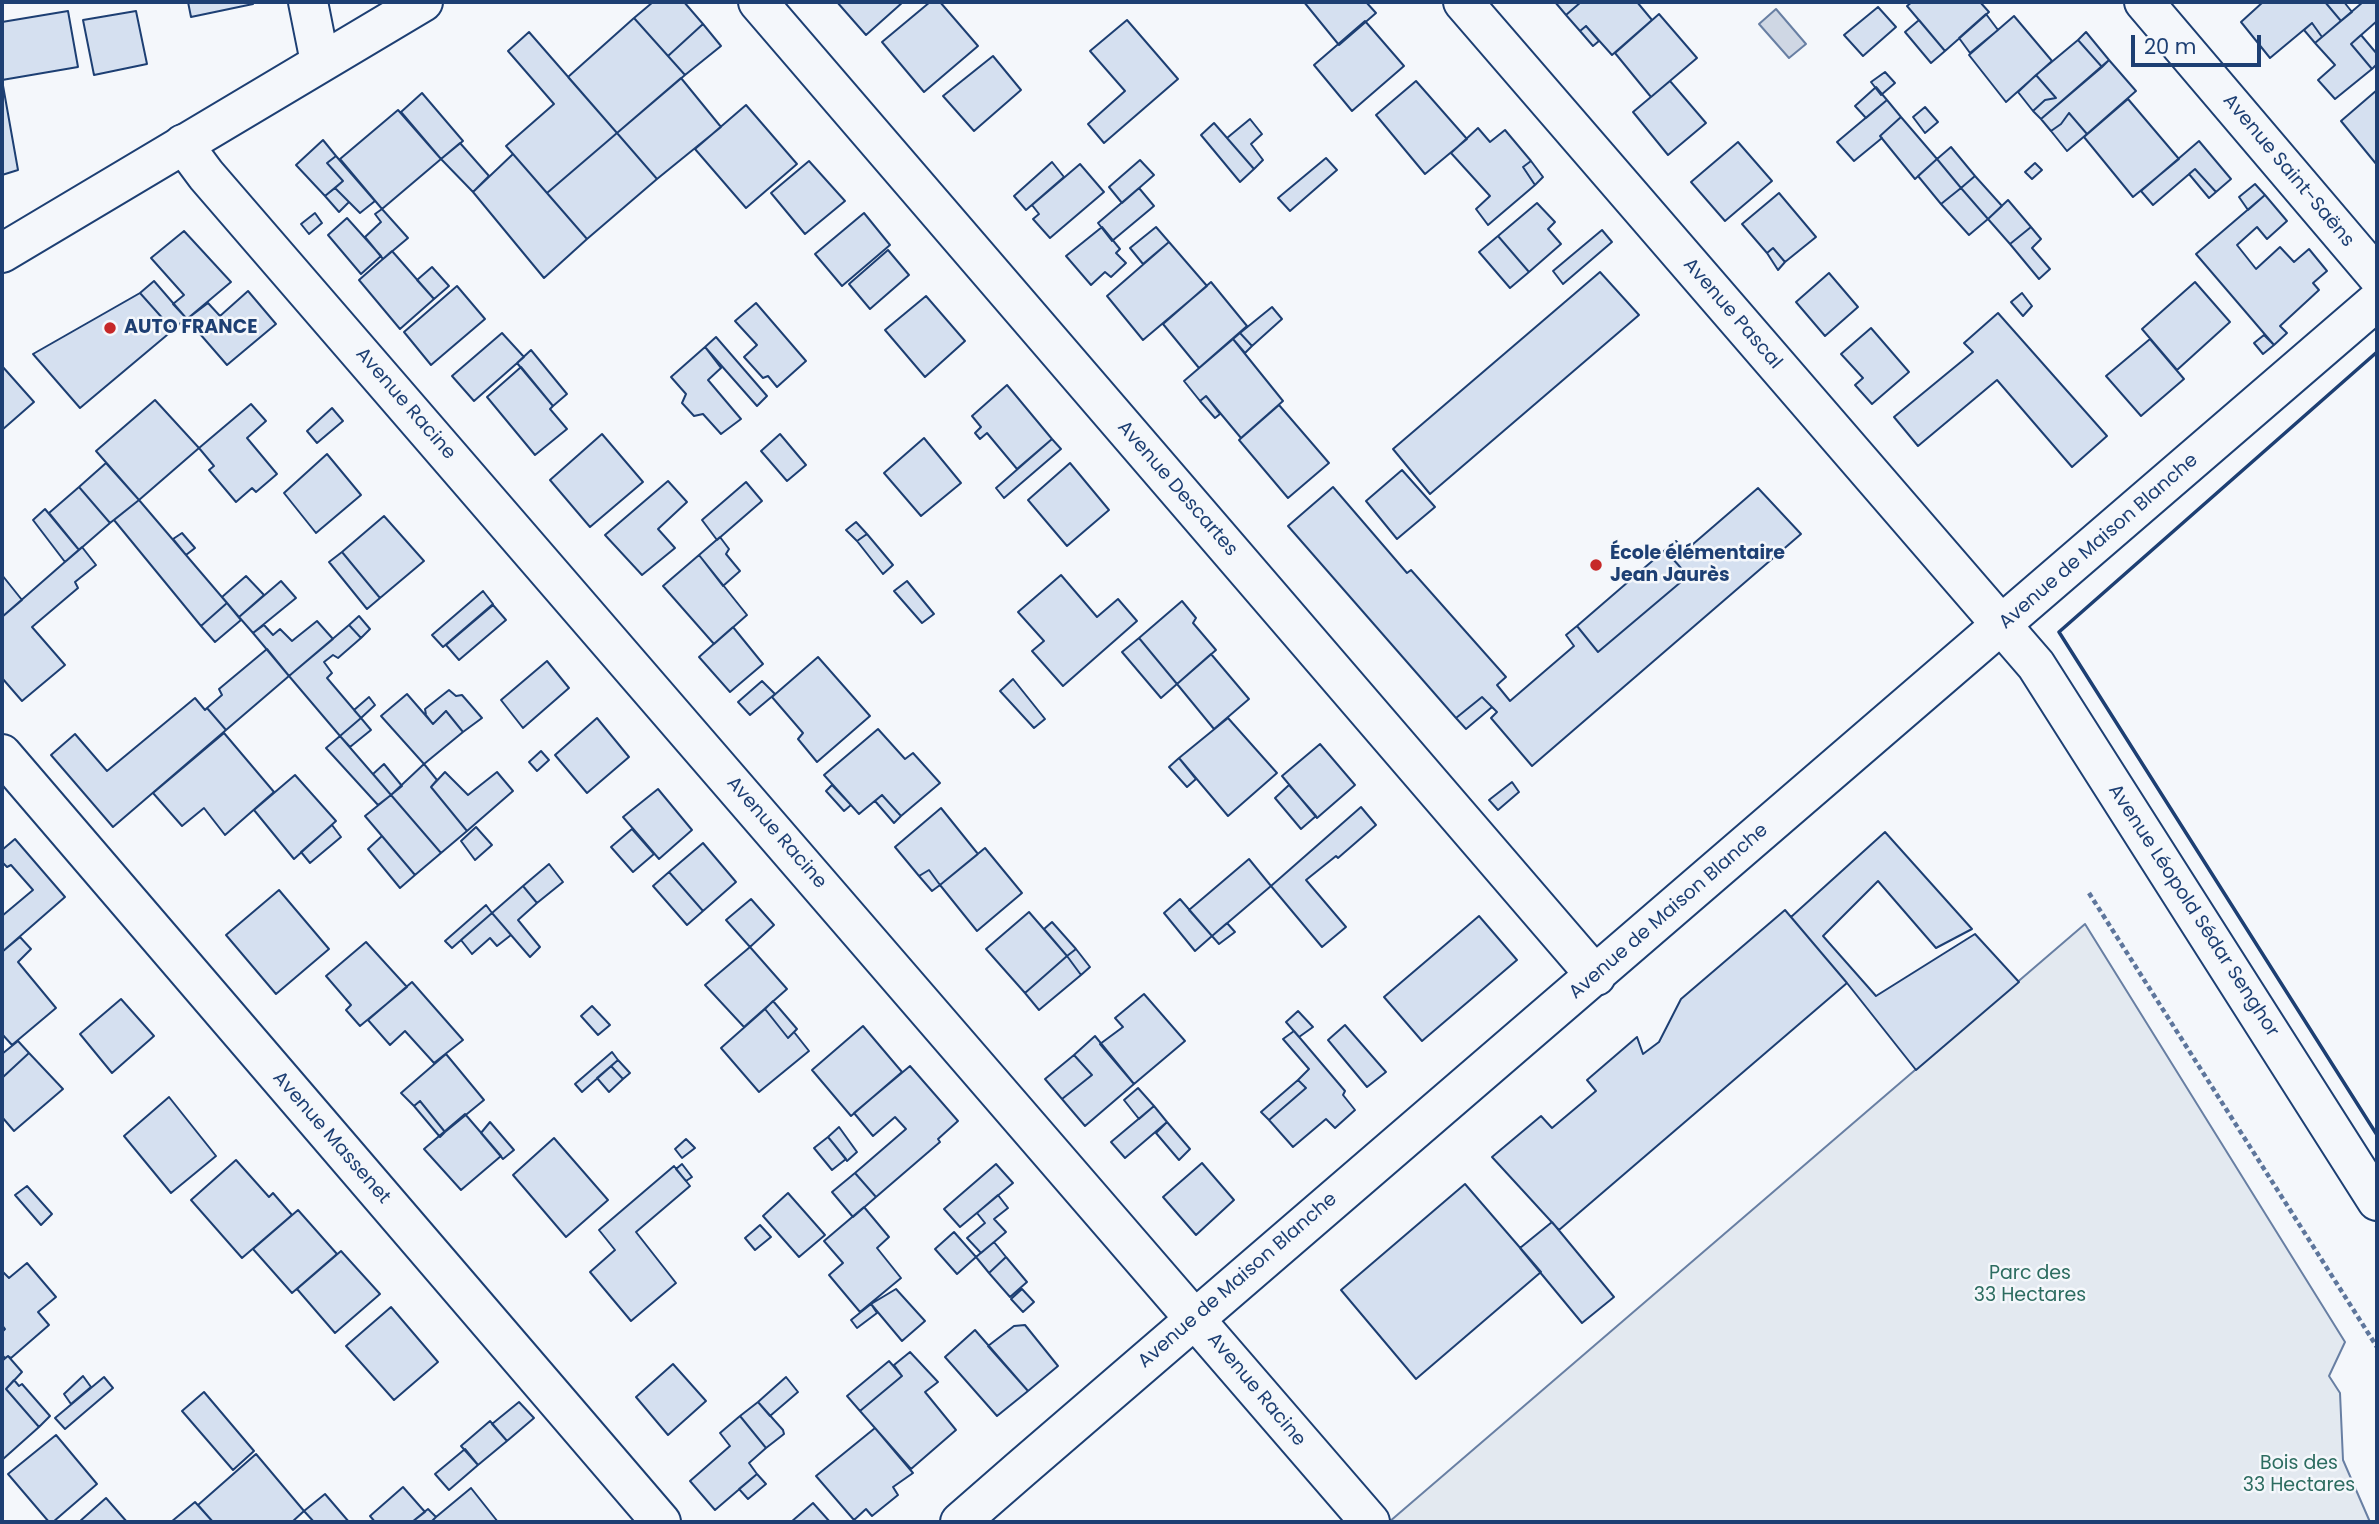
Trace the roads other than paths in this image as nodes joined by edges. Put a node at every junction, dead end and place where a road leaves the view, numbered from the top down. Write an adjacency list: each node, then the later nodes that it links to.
1 (308, 2): 6 (street)
2 (423, 2): 6 (street)
3 (758, 2): 13 (street, Avenue Descartes)
4 (1463, 2): 11 (street, Avenue Pascal)
5 (2144, 2): 9 (street, Avenue Saint-Saëns)
6 (320, 62): 7 (street)
7 (183, 144): 8 (street); 15 (street, Avenue Racine)
8 (2, 253)
9 (2377, 275)
10 (2377, 301): 11 (street, Avenue de Maison Blanche)
11 (2003, 626): 13 (street, Avenue de Maison Blanche); 14 (street, Avenue Léopold Sédar Senghor)
12 (2, 754): 16 (street, Avenue Massenet)
13 (1596, 976): 15 (street, Avenue de Maison Blanche)
14 (2377, 1201)
15 (1195, 1317): 17 (street, Avenue de Maison Blanche); 18 (street, Avenue Racine)
16 (661, 1522)
17 (960, 1522)
18 (1370, 1522)

